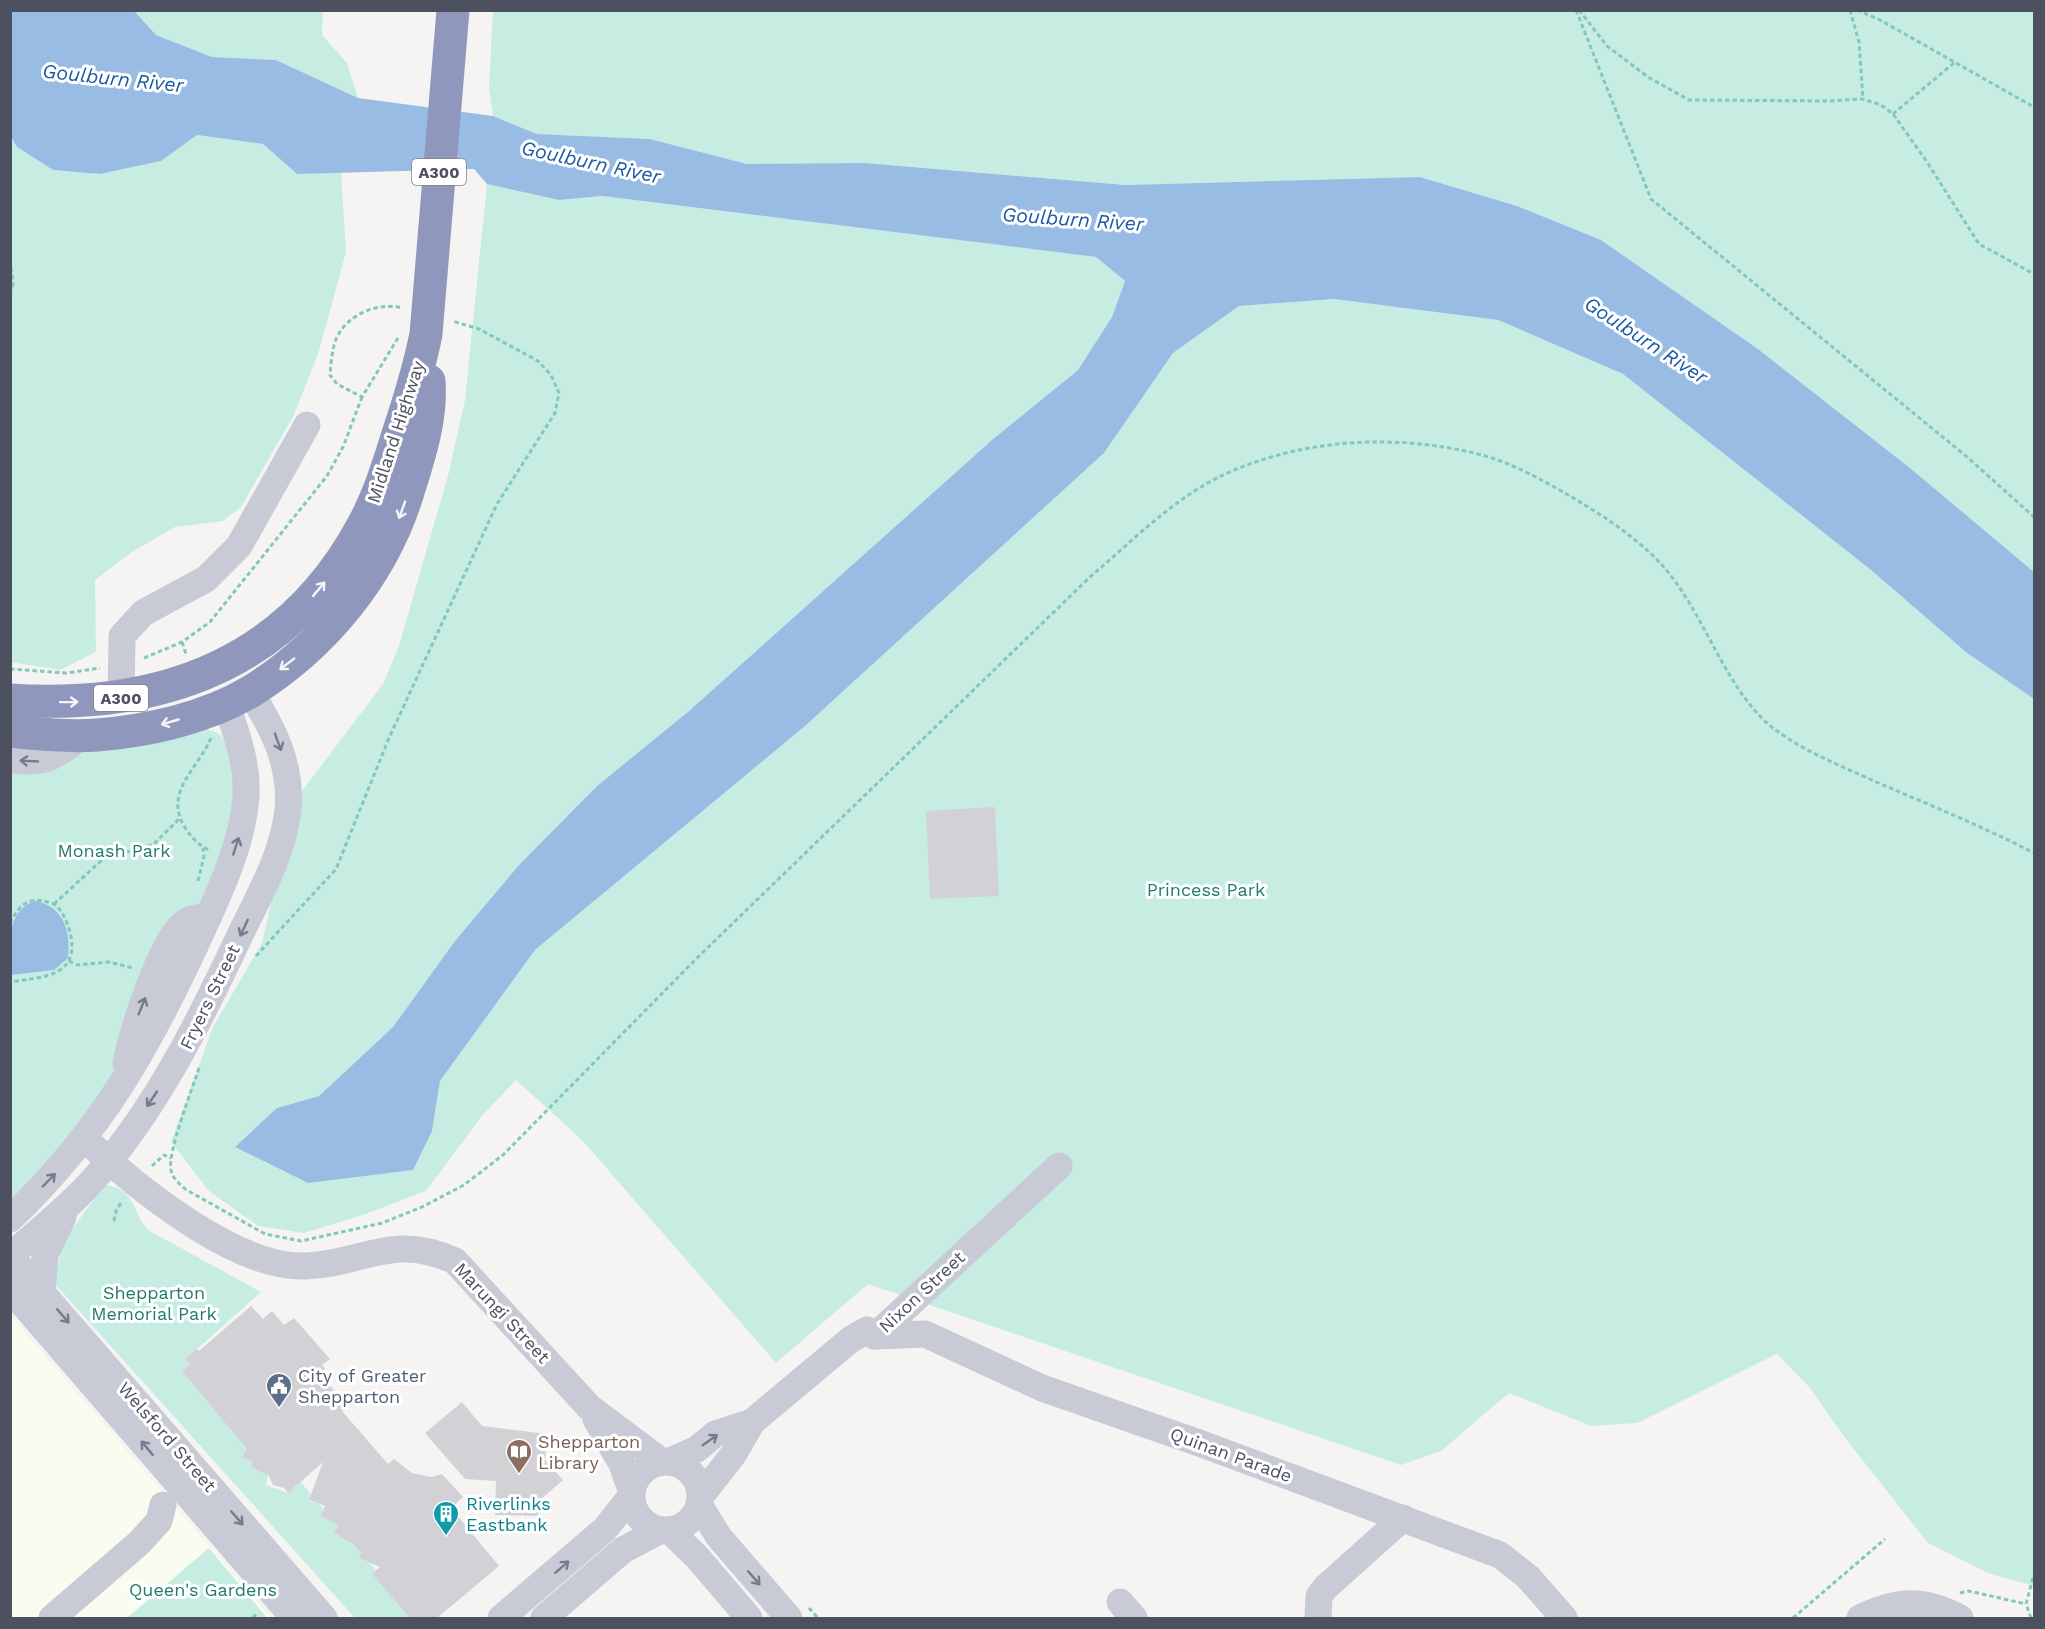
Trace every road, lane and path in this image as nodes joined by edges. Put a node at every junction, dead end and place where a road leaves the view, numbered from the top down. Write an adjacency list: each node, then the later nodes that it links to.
1 (453, 10): 12 (highway, A300)
2 (1578, 10): 6 (path); 14 (path)
3 (1850, 10): 6 (path)
4 (1857, 10): 5 (path)
5 (1955, 62): 7 (path); 8 (path)
6 (1863, 99): 8 (path)
7 (2034, 107)
8 (1893, 114): 10 (path)
9 (10, 260): 11 (path)
10 (2034, 274)
11 (10, 294)
12 (422, 324): 12 (path); 15 (highway, Midland Highway / A300, one-way to 12); 18 (highway, Midland Highway / A300, one-way to 18); 31 (path)
13 (307, 424): 19 (street)
14 (2034, 518)
15 (226, 665): 18 (highway); 19 (highway, Midland Highway / A300)
16 (10, 669): 17 (path)
17 (67, 673)
18 (238, 697): 23 (highway, Midland Highway / A300, one-way to 23); 29 (street, Fryers Street, one-way to 18); 38 (street, Fryers Street, one-way to 38)
19 (121, 698): 20 (highway, Midland Highway / A300, one-way to 19)
20 (10, 700)
21 (10, 731): 23 (highway, Midland Highway / A300)
22 (212, 735): 25 (path)
23 (82, 736): 24 (street, one-way to 24)
24 (10, 760)
25 (180, 818): 26 (path); 28 (path)
26 (203, 848)
27 (2034, 853): 35 (path)
28 (54, 904): 30 (path); 32 (path)
29 (209, 916): 33 (street); 36 (street, Fryers Street)
30 (10, 923)
31 (252, 960)
32 (69, 961): 33 (path); 34 (path)
33 (155, 975): 36 (street, one-way to 33)
34 (10, 982)
35 (200, 1067)
36 (123, 1083): 37 (street, Fryers Street)
37 (85, 1139): 38 (street, Marungi Street); 41 (street, Fryers Street, one-way to 37)
38 (108, 1162): 40 (street, Fryers Street); 46 (street, Marungi Street)
39 (1059, 1166): 45 (street, Nixon Street)
40 (69, 1205): 42 (street, Fryers Street); 44 (street)
41 (10, 1219)
42 (10, 1256): 44 (street, Welsford Street)
43 (10, 1289): 49 (street, Welsford Street, one-way to 43)
44 (42, 1292): 49 (street, Welsford Street, one-way to 49)
45 (875, 1336): 47 (street, Nixon Street); 52 (street, Quinan Parade)
46 (589, 1407): 48 (street, Marungi Street); 50 (street, Marungi Street)
47 (752, 1422): 48 (street, Nixon Street, one-way to 47); 51 (street, Nixon Street)
48 (666, 1461): 50 (street); 51 (street)
49 (182, 1490): 61 (street); 63 (street, Welsford Street); 64 (street, Welsford Street, one-way to 64)
50 (631, 1493): 53 (street); 56 (street, one-way to 50)
51 (700, 1501): 53 (street); 67 (street, one-way to 67)
52 (1403, 1518): 68 (street); 69 (street, Quinan Parade)
53 (665, 1530): 60 (street); 66 (street)
54 (1885, 1539): 70 (path)
55 (2034, 1574): 57 (path)
56 (536, 1589): 60 (street); 65 (street)
57 (2026, 1604): 59 (path); 72 (path)
58 (257, 1613): 62 (path)
59 (1951, 1613): 71 (street)
60 (549, 1614)
61 (52, 1618)
62 (253, 1618)
63 (294, 1618)
64 (324, 1618)
65 (501, 1618)
66 (749, 1618)
67 (789, 1618)
68 (1318, 1618)
69 (1564, 1618)
70 (1793, 1618)
71 (1860, 1618)
72 (2031, 1618)

